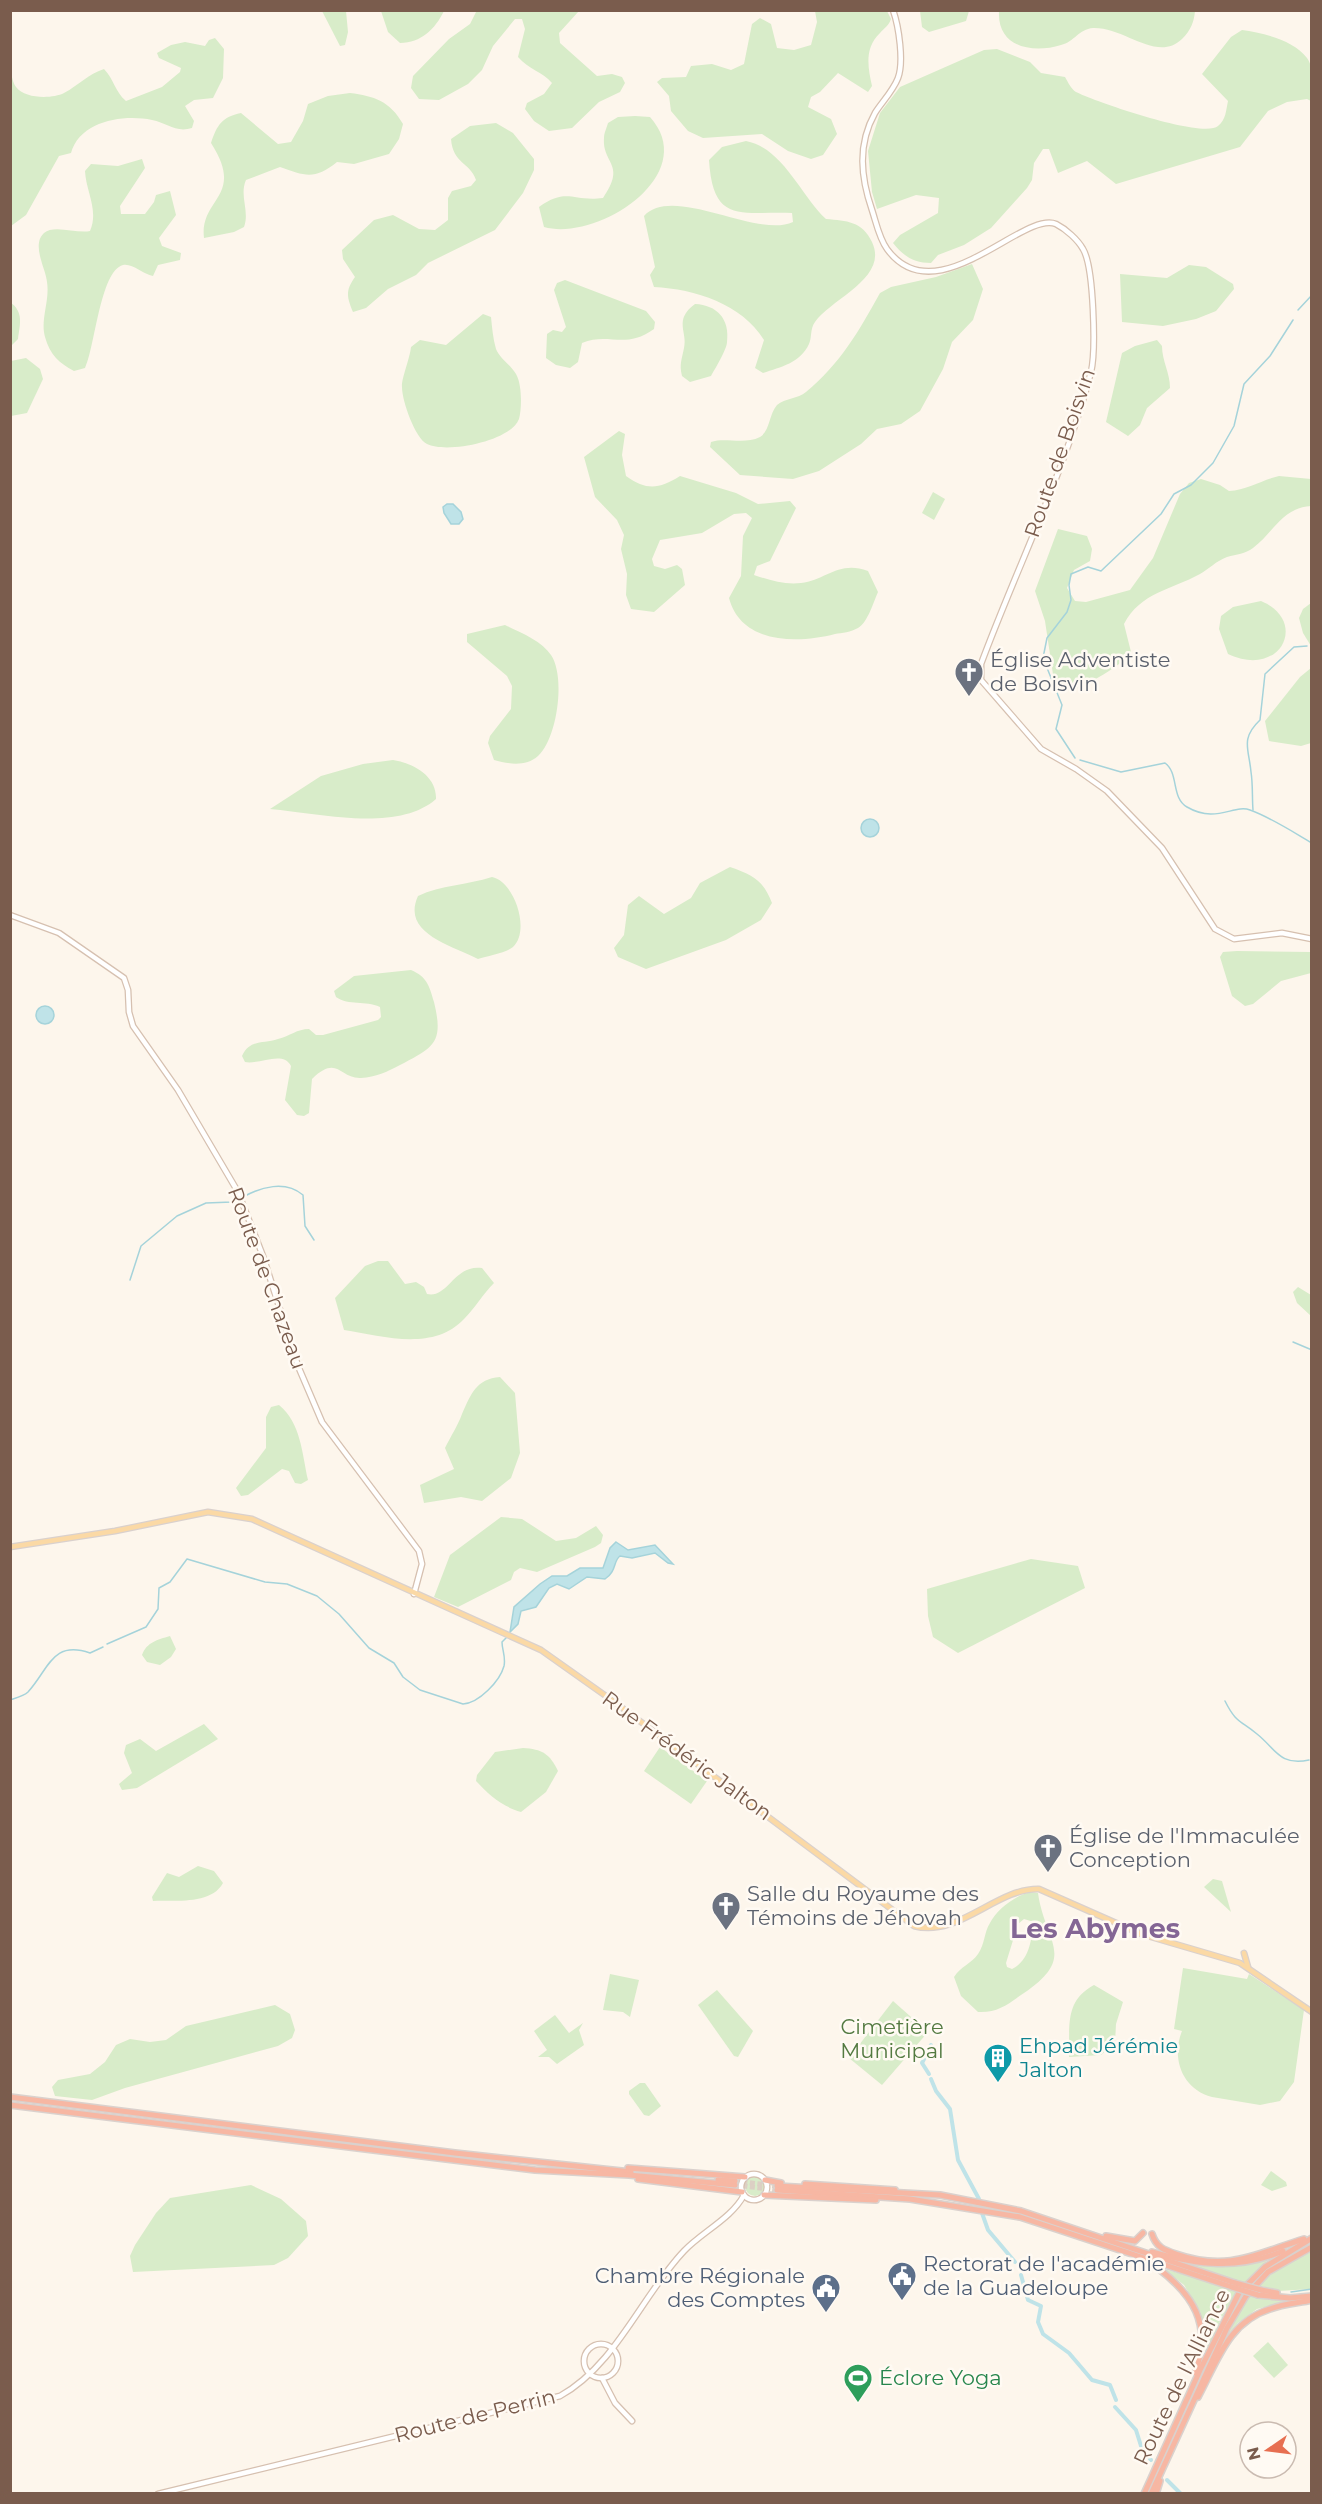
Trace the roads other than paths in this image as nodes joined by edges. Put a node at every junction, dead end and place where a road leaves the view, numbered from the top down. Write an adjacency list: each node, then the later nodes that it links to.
1 (893, 10): 3 (main road, Route de Boisvin)
2 (10, 915): 5 (main road, Route de Chazeau)
3 (1311, 939)
4 (10, 1547): 5 (main road, Rue Frédéric Jalton)
5 (414, 1594): 7 (main road, Rue Frédéric Jalton)
6 (1244, 1953): 7 (main road)
7 (1248, 1967): 8 (main road, Rue Frédéric Jalton)
8 (1311, 2012)
9 (10, 2097): 11 (highway)
10 (10, 2105): 11 (highway)
11 (594, 2171): 12 (highway); 14 (highway); 16 (highway)
12 (745, 2177): 13 (main road); 16 (main road)
13 (765, 2180): 17 (main road); 18 (highway)
14 (735, 2183)
15 (777, 2188): 18 (highway)
16 (743, 2193): 17 (main road); 31 (main road, Route de Perrin)
17 (764, 2195): 18 (highway)
18 (899, 2195): 19 (highway); 26 (highway)
19 (1081, 2230): 22 (highway); 27 (highway)
20 (1143, 2233): 22 (highway)
21 (1152, 2234): 23 (highway)
22 (1101, 2235): 24 (highway)
23 (1311, 2237): 24 (highway, Route de l'Alliance)
24 (1293, 2248): 36 (highway, Route de l'Alliance)
25 (1310, 2248): 36 (highway, Route de l'Alliance)
26 (1149, 2262): 27 (highway); 36 (highway)
27 (1234, 2285): 28 (highway, bridge)
28 (1260, 2292): 29 (highway); 30 (highway)
29 (1311, 2294)
30 (1308, 2301): 36 (highway)
31 (611, 2348): 32 (main road, Route de Perrin); 32 (main road); 33 (main road)
32 (590, 2373): 34 (main road); 39 (main road, Route de Perrin)
33 (611, 2375): 34 (main road); 35 (main road)
34 (602, 2378): 35 (main road)
35 (612, 2396): 37 (main road)
36 (1185, 2412): 38 (highway, Route de l'Alliance); 40 (highway, Route de l'Alliance)
37 (632, 2421)
38 (1167, 2458): 41 (highway, Route de l'Alliance); 42 (highway)
39 (158, 2493)
40 (1144, 2493)
41 (1151, 2493)
42 (1156, 2493)

